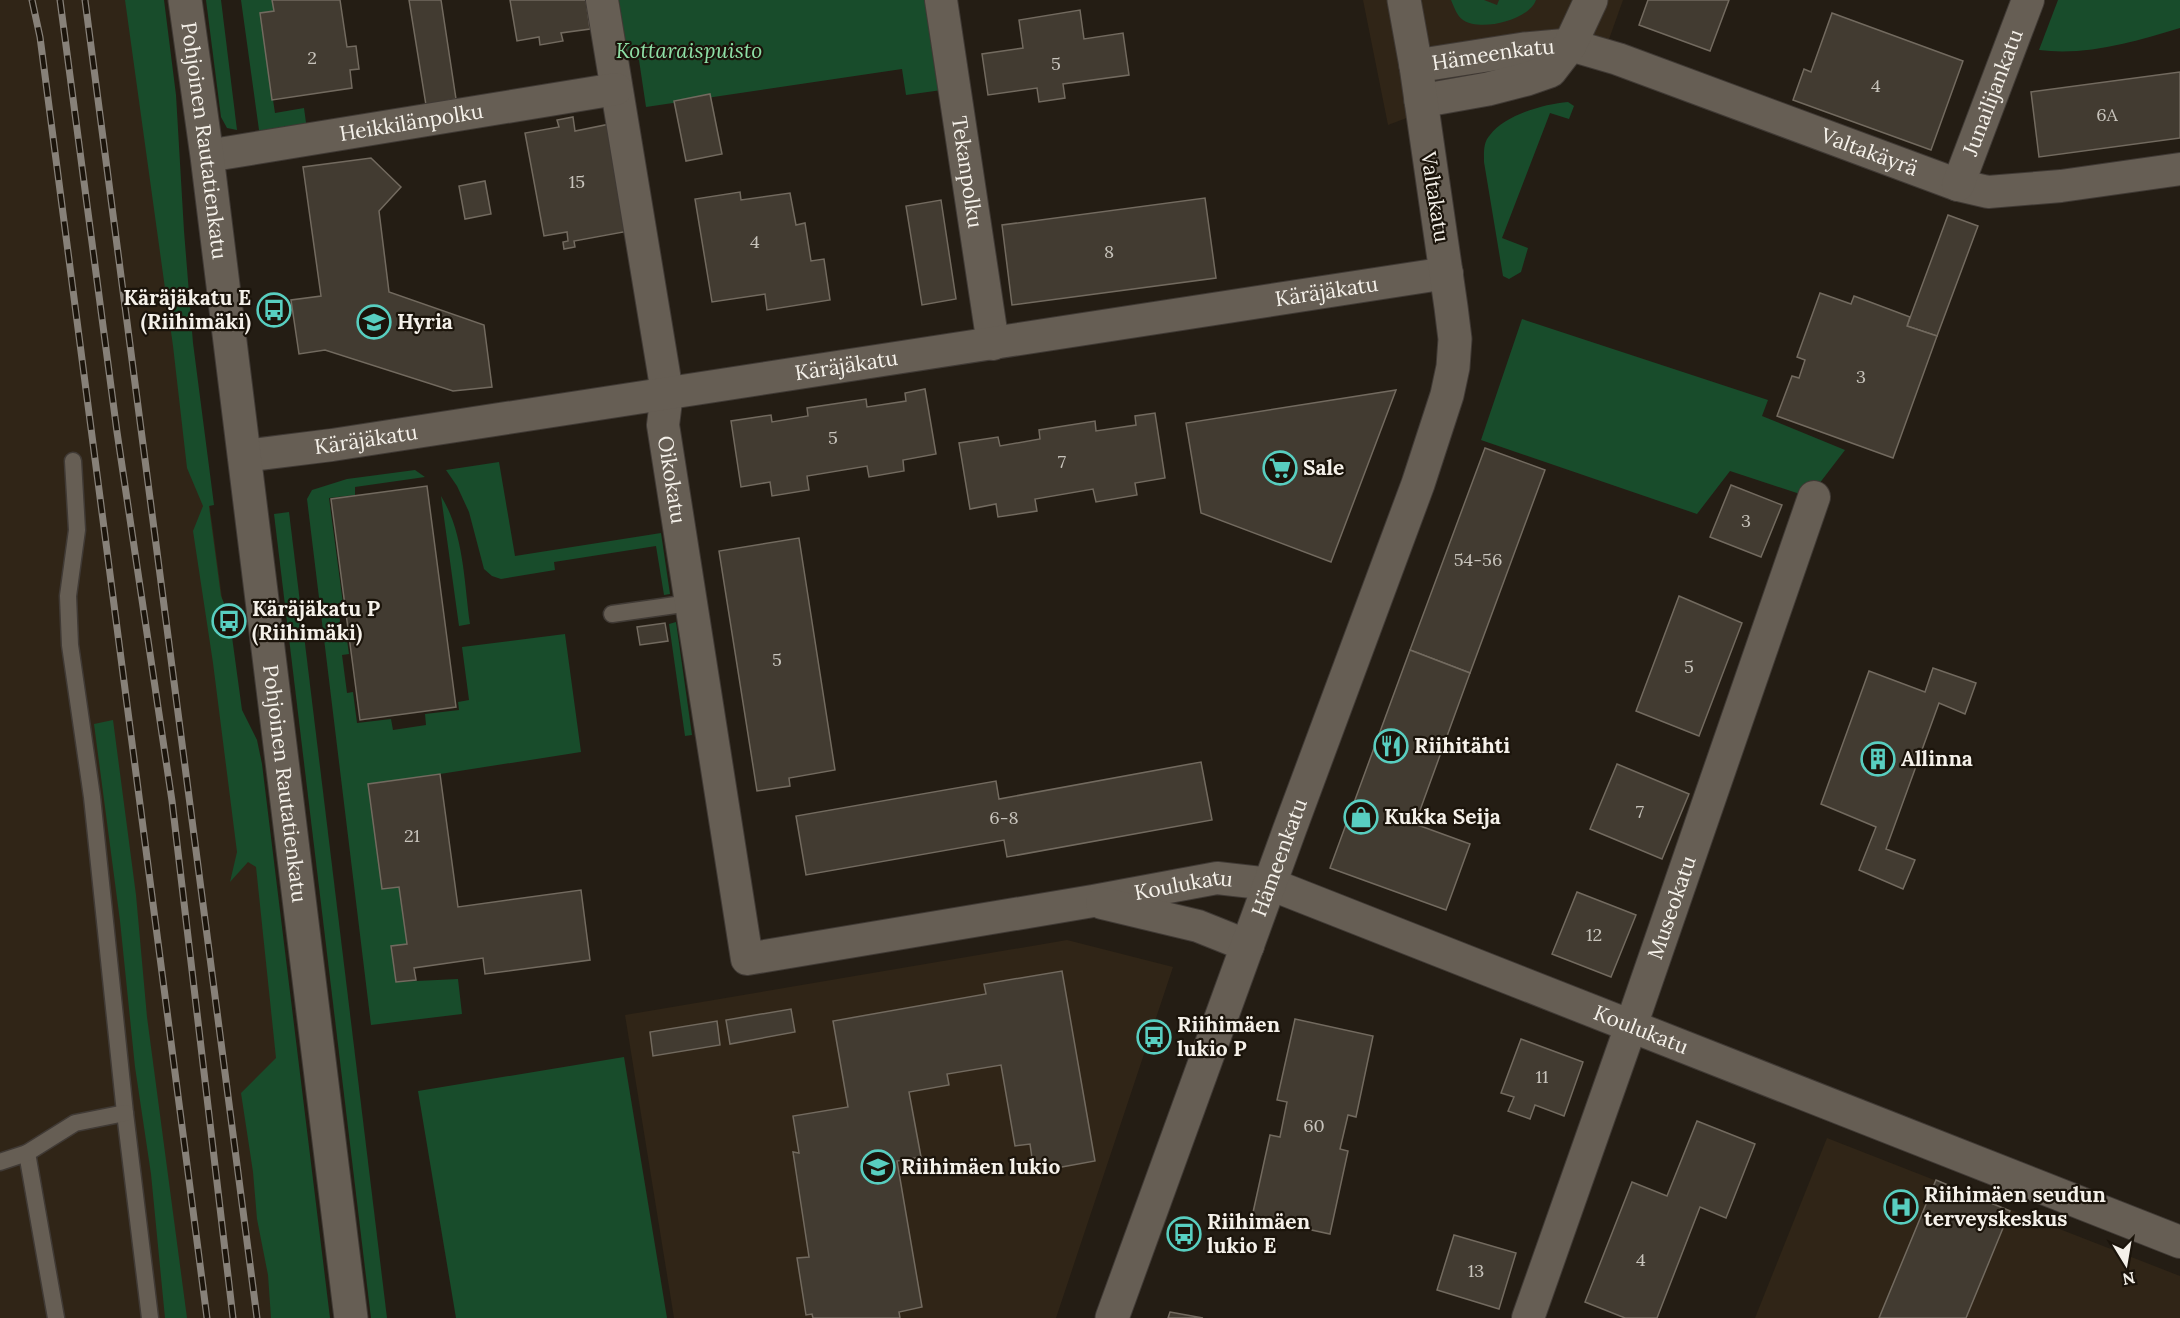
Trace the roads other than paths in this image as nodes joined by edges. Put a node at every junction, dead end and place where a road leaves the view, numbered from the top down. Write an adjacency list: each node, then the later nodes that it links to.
1 (185, 0): 11 (street, Pohjoinen Rautatienkatu)
2 (602, 0): 9 (street, Oikokatu)
3 (941, 0): 15 (street, Tekanpolku)
4 (1404, 0): 8 (street, Valtakatu)
5 (1591, 0): 7 (street, Hämeenkatu)
6 (2028, 0): 13 (street, Junailijankatu)
7 (1570, 45): 8 (street, Hämeenkatu); 10 (street, Hämeenkatu); 13 (street, Valtakäyrä)
8 (1416, 66): 10 (street, Valtakatu)
9 (616, 89): 11 (street, Heikkilänpolku); 16 (street, Oikokatu)
10 (1421, 101): 14 (street, Valtakatu)
11 (207, 156): 18 (street, Pohjoinen Rautatienkatu)
12 (2180, 170): 13 (street, Valtakäyrä)
13 (1958, 185)
14 (1447, 273): 15 (street, Käräjäkatu); 17 (street, Valtakatu)
15 (993, 344): 16 (street, Käräjäkatu)
16 (667, 393): 18 (street, Käräjäkatu); 21 (street, Oikokatu)
17 (1447, 395): 23 (street, Hämeenkatu)
18 (244, 456): 34 (street, Pohjoinen Rautatienkatu)
19 (73, 461): 28 (lane)
20 (1814, 497): 27 (street, Museokatu)
21 (690, 603): 22 (lane); 26 (street, Oikokatu)
22 (612, 615)
23 (1270, 884): 24 (street, Koulukatu); 25 (street, Hämeenkatu); 27 (street, Koulukatu)
24 (1093, 901): 25 (street, Koulukatu); 26 (street, Koulukatu)
25 (1248, 946): 35 (street, Hämeenkatu)
26 (747, 959)
27 (1631, 1026): 31 (street, Koulukatu); 36 (street, Museokatu)
28 (125, 1113): 29 (lane); 33 (lane)
29 (27, 1153): 30 (lane); 32 (lane)
30 (0, 1162)
31 (2180, 1242)
32 (56, 1318)
33 (150, 1318)
34 (351, 1318)
35 (1112, 1318)
36 (1528, 1318)

